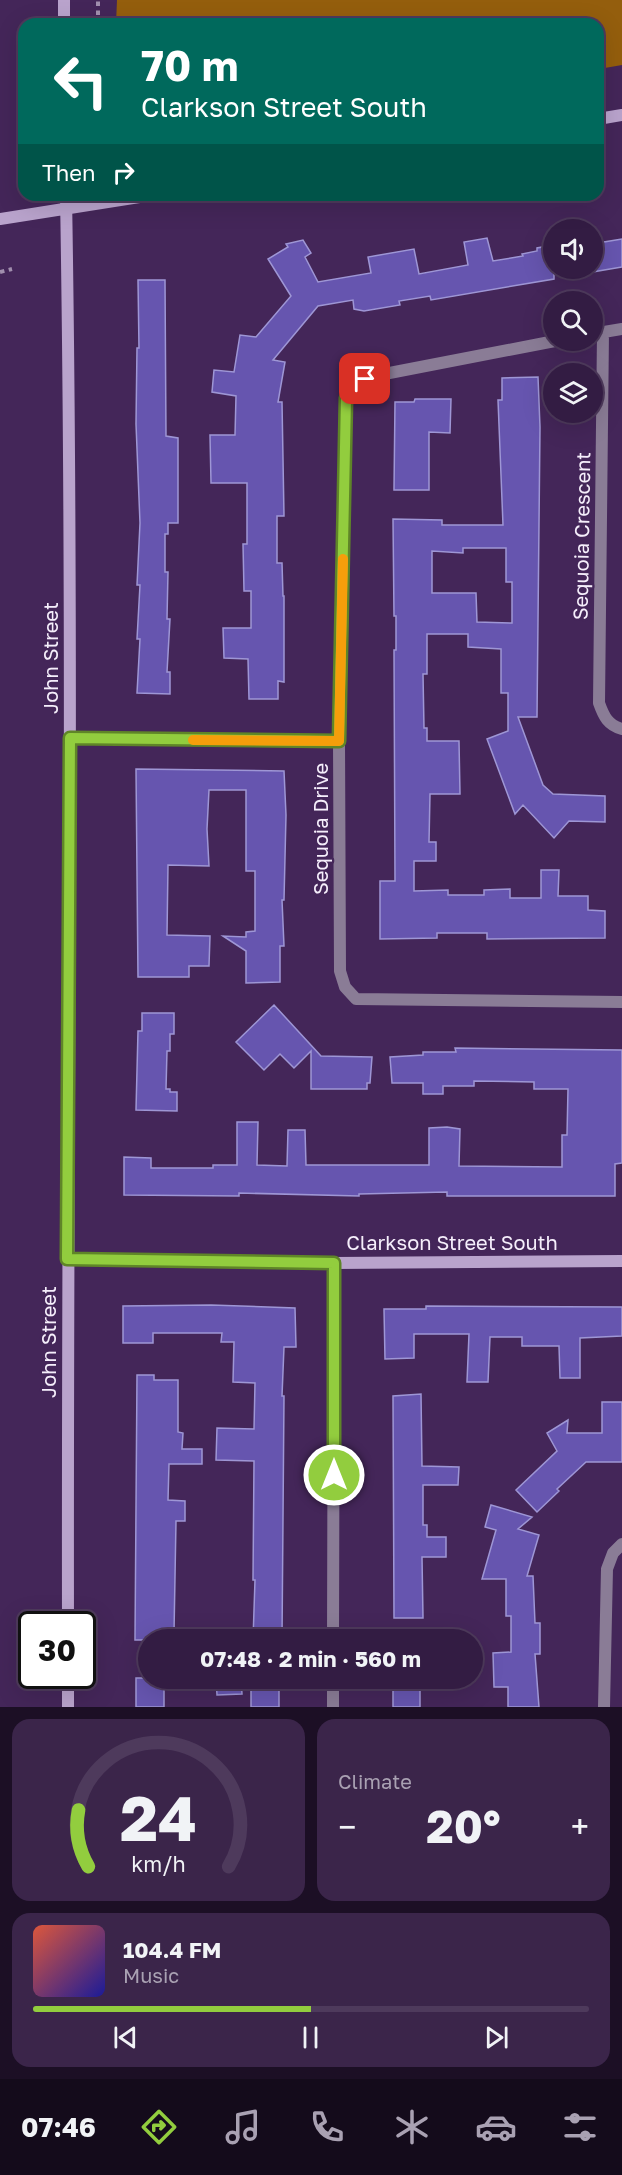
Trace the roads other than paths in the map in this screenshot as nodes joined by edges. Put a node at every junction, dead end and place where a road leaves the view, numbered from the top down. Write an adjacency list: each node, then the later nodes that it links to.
1 (64, 0): 2 (main road)
2 (64, 18)
3 (622, 115): 4 (main road)
4 (604, 118)
5 (66, 201): 7 (main road, John Street)
6 (113, 201): 7 (main road)
7 (67, 208): 8 (main road); 14 (main road, John Street)
8 (0, 219)
9 (622, 329): 10 (street)
10 (603, 332)
11 (543, 343): 15 (street, Sequoia Drive)
12 (598, 351): 13 (street, Sequoia Crescent)
13 (622, 729)
14 (70, 738): 15 (street); 17 (main road, John Street)
15 (339, 741): 16 (street, Sequoia Drive)
16 (622, 1002)
17 (67, 1259): 19 (main road, Clarkson Street South); 21 (main road, John Street)
18 (622, 1260): 19 (main road, Clarkson Street South)
19 (334, 1263): 22 (street)
20 (622, 1544): 27 (street)
21 (68, 1611)
22 (333, 1629)
23 (68, 1689): 25 (main road)
24 (333, 1689): 26 (street)
25 (68, 1707)
26 (333, 1707)
27 (604, 1707)

